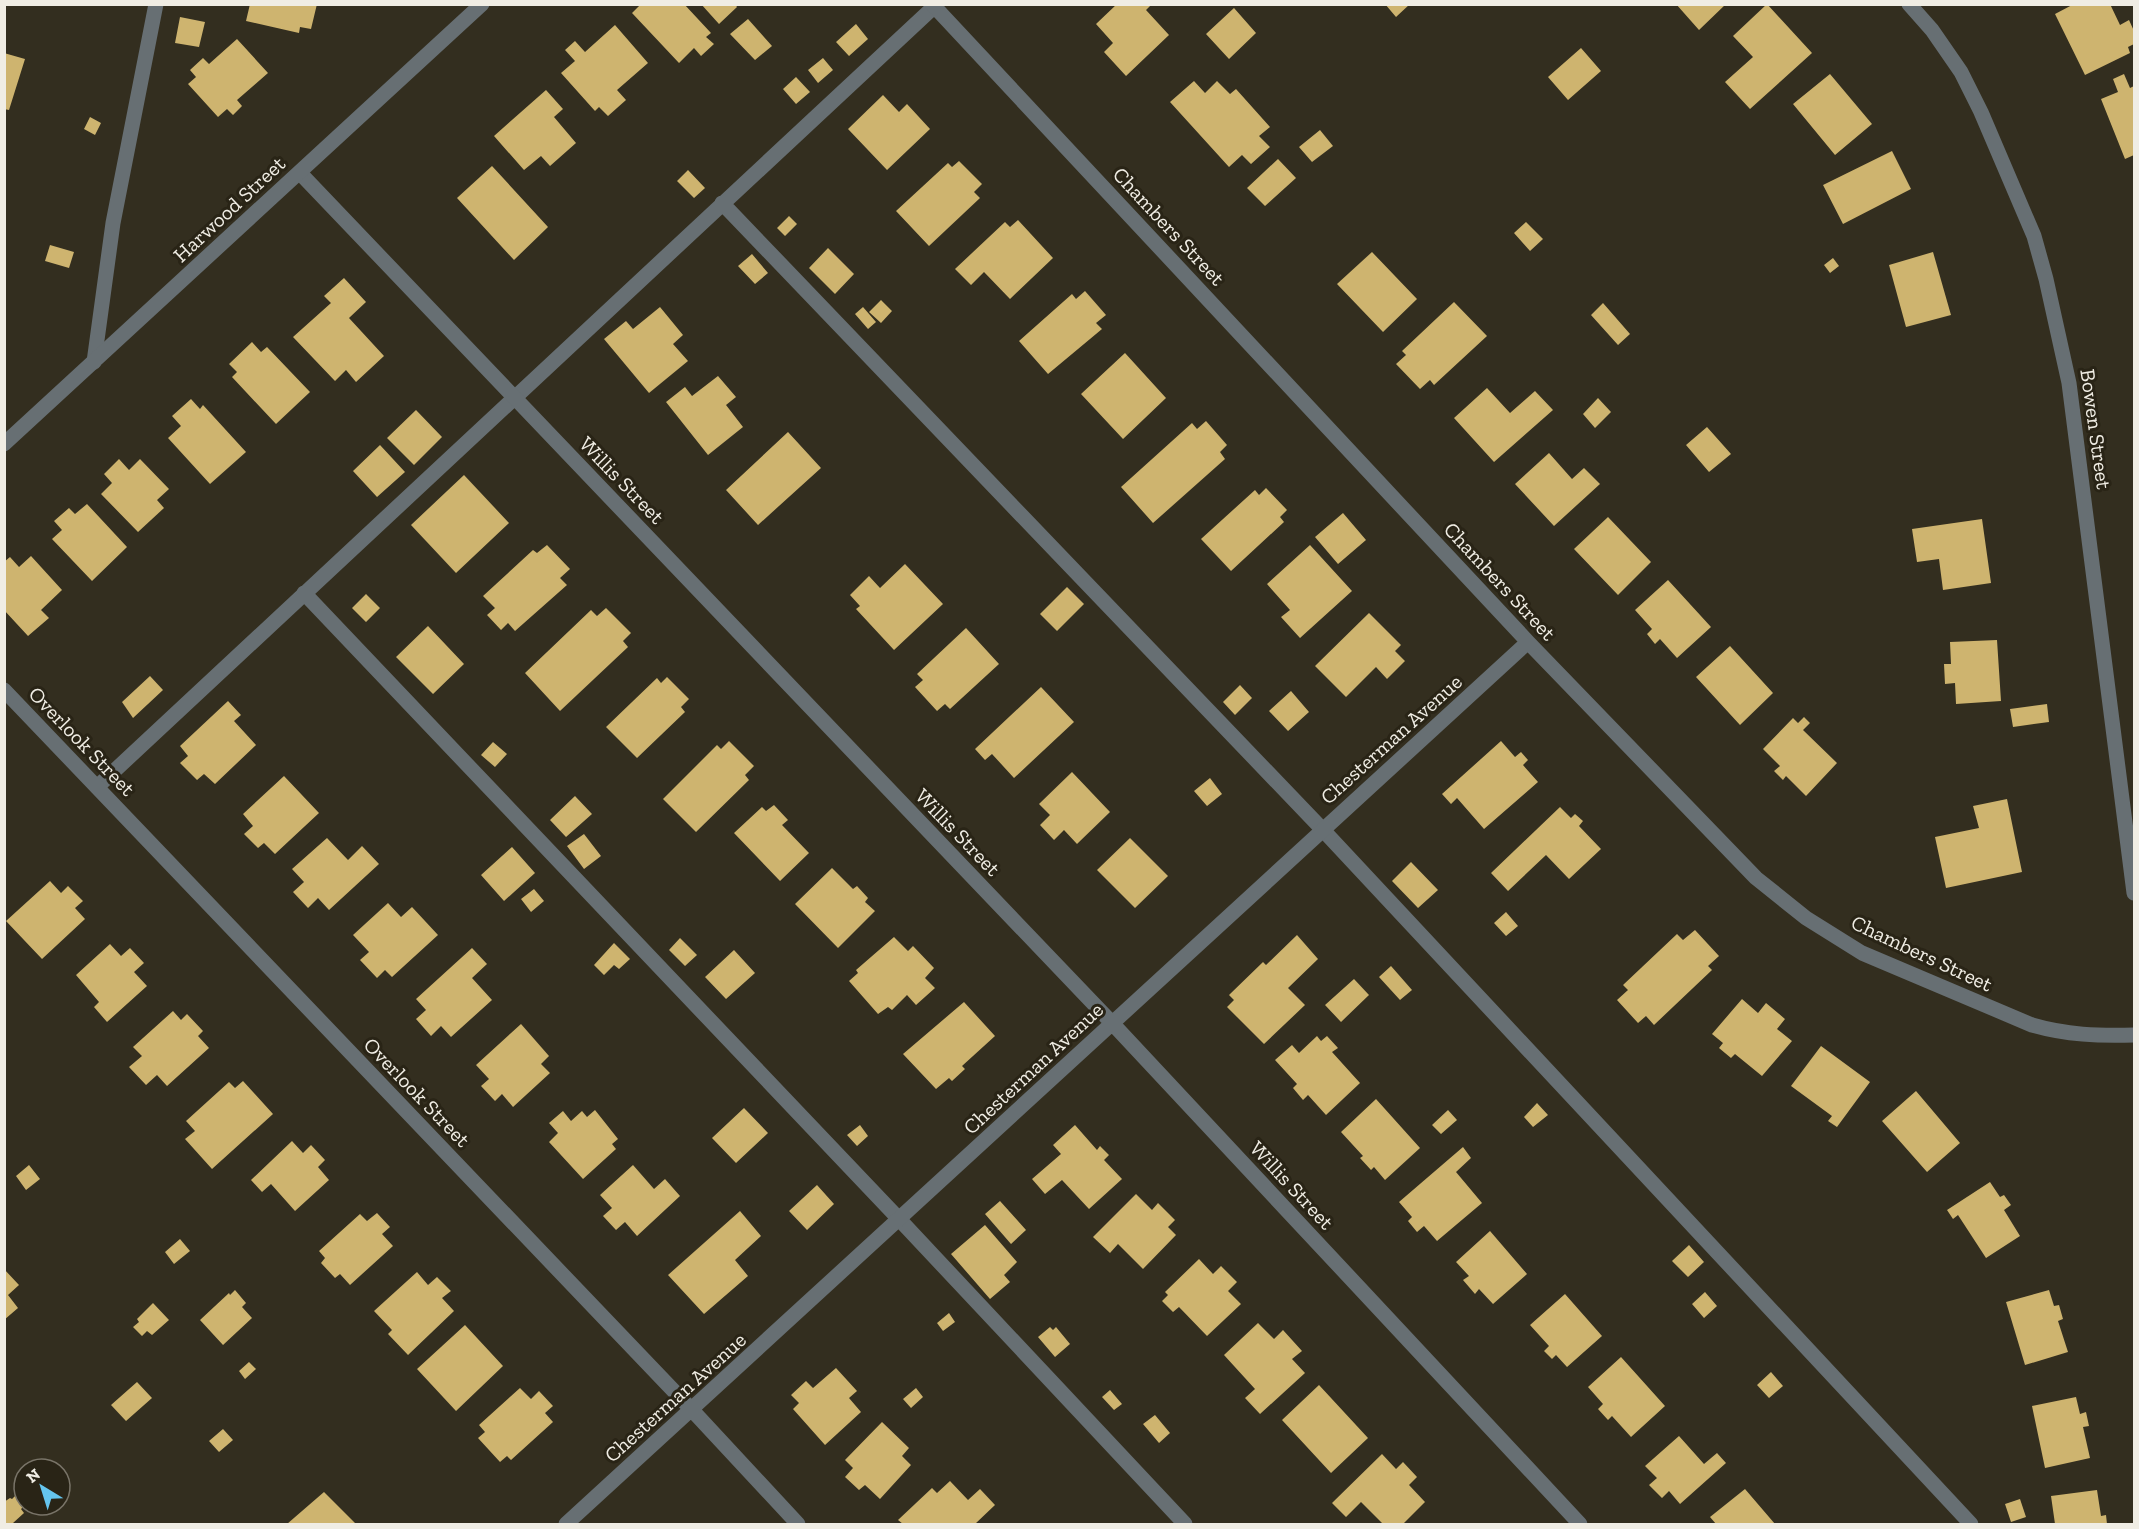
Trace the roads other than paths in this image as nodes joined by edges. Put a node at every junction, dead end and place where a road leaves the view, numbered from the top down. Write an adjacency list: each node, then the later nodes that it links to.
1 (156, 4): 7 (street)
2 (482, 4): 5 (street, Harwood Street)
3 (1909, 4): 15 (street, Bowen Street)
4 (934, 5): 6 (street); 11 (street, Chambers Street)
5 (300, 173): 7 (street, Harwood Street); 8 (street, Willis Street)
6 (722, 203): 8 (street); 14 (street)
7 (94, 362): 9 (street, Harwood Street)
8 (514, 397): 10 (street); 16 (street, Willis Street)
9 (4, 444)
10 (304, 593): 13 (street); 18 (street)
11 (1528, 642): 14 (street, Chesterman Avenue); 17 (street, Chambers Street)
12 (4, 690): 13 (street, Overlook Street)
13 (97, 787): 19 (street, Overlook Street)
14 (1323, 830): 16 (street, Chesterman Avenue); 24 (street)
15 (2134, 893)
16 (1112, 1023): 18 (street, Chesterman Avenue); 23 (street, Willis Street)
17 (2134, 1035)
18 (899, 1219): 19 (street, Chesterman Avenue); 22 (street)
19 (692, 1410): 20 (street, Chesterman Avenue); 21 (street, Overlook Street)
20 (566, 1524)
21 (798, 1524)
22 (1185, 1524)
23 (1580, 1524)
24 (1971, 1524)

